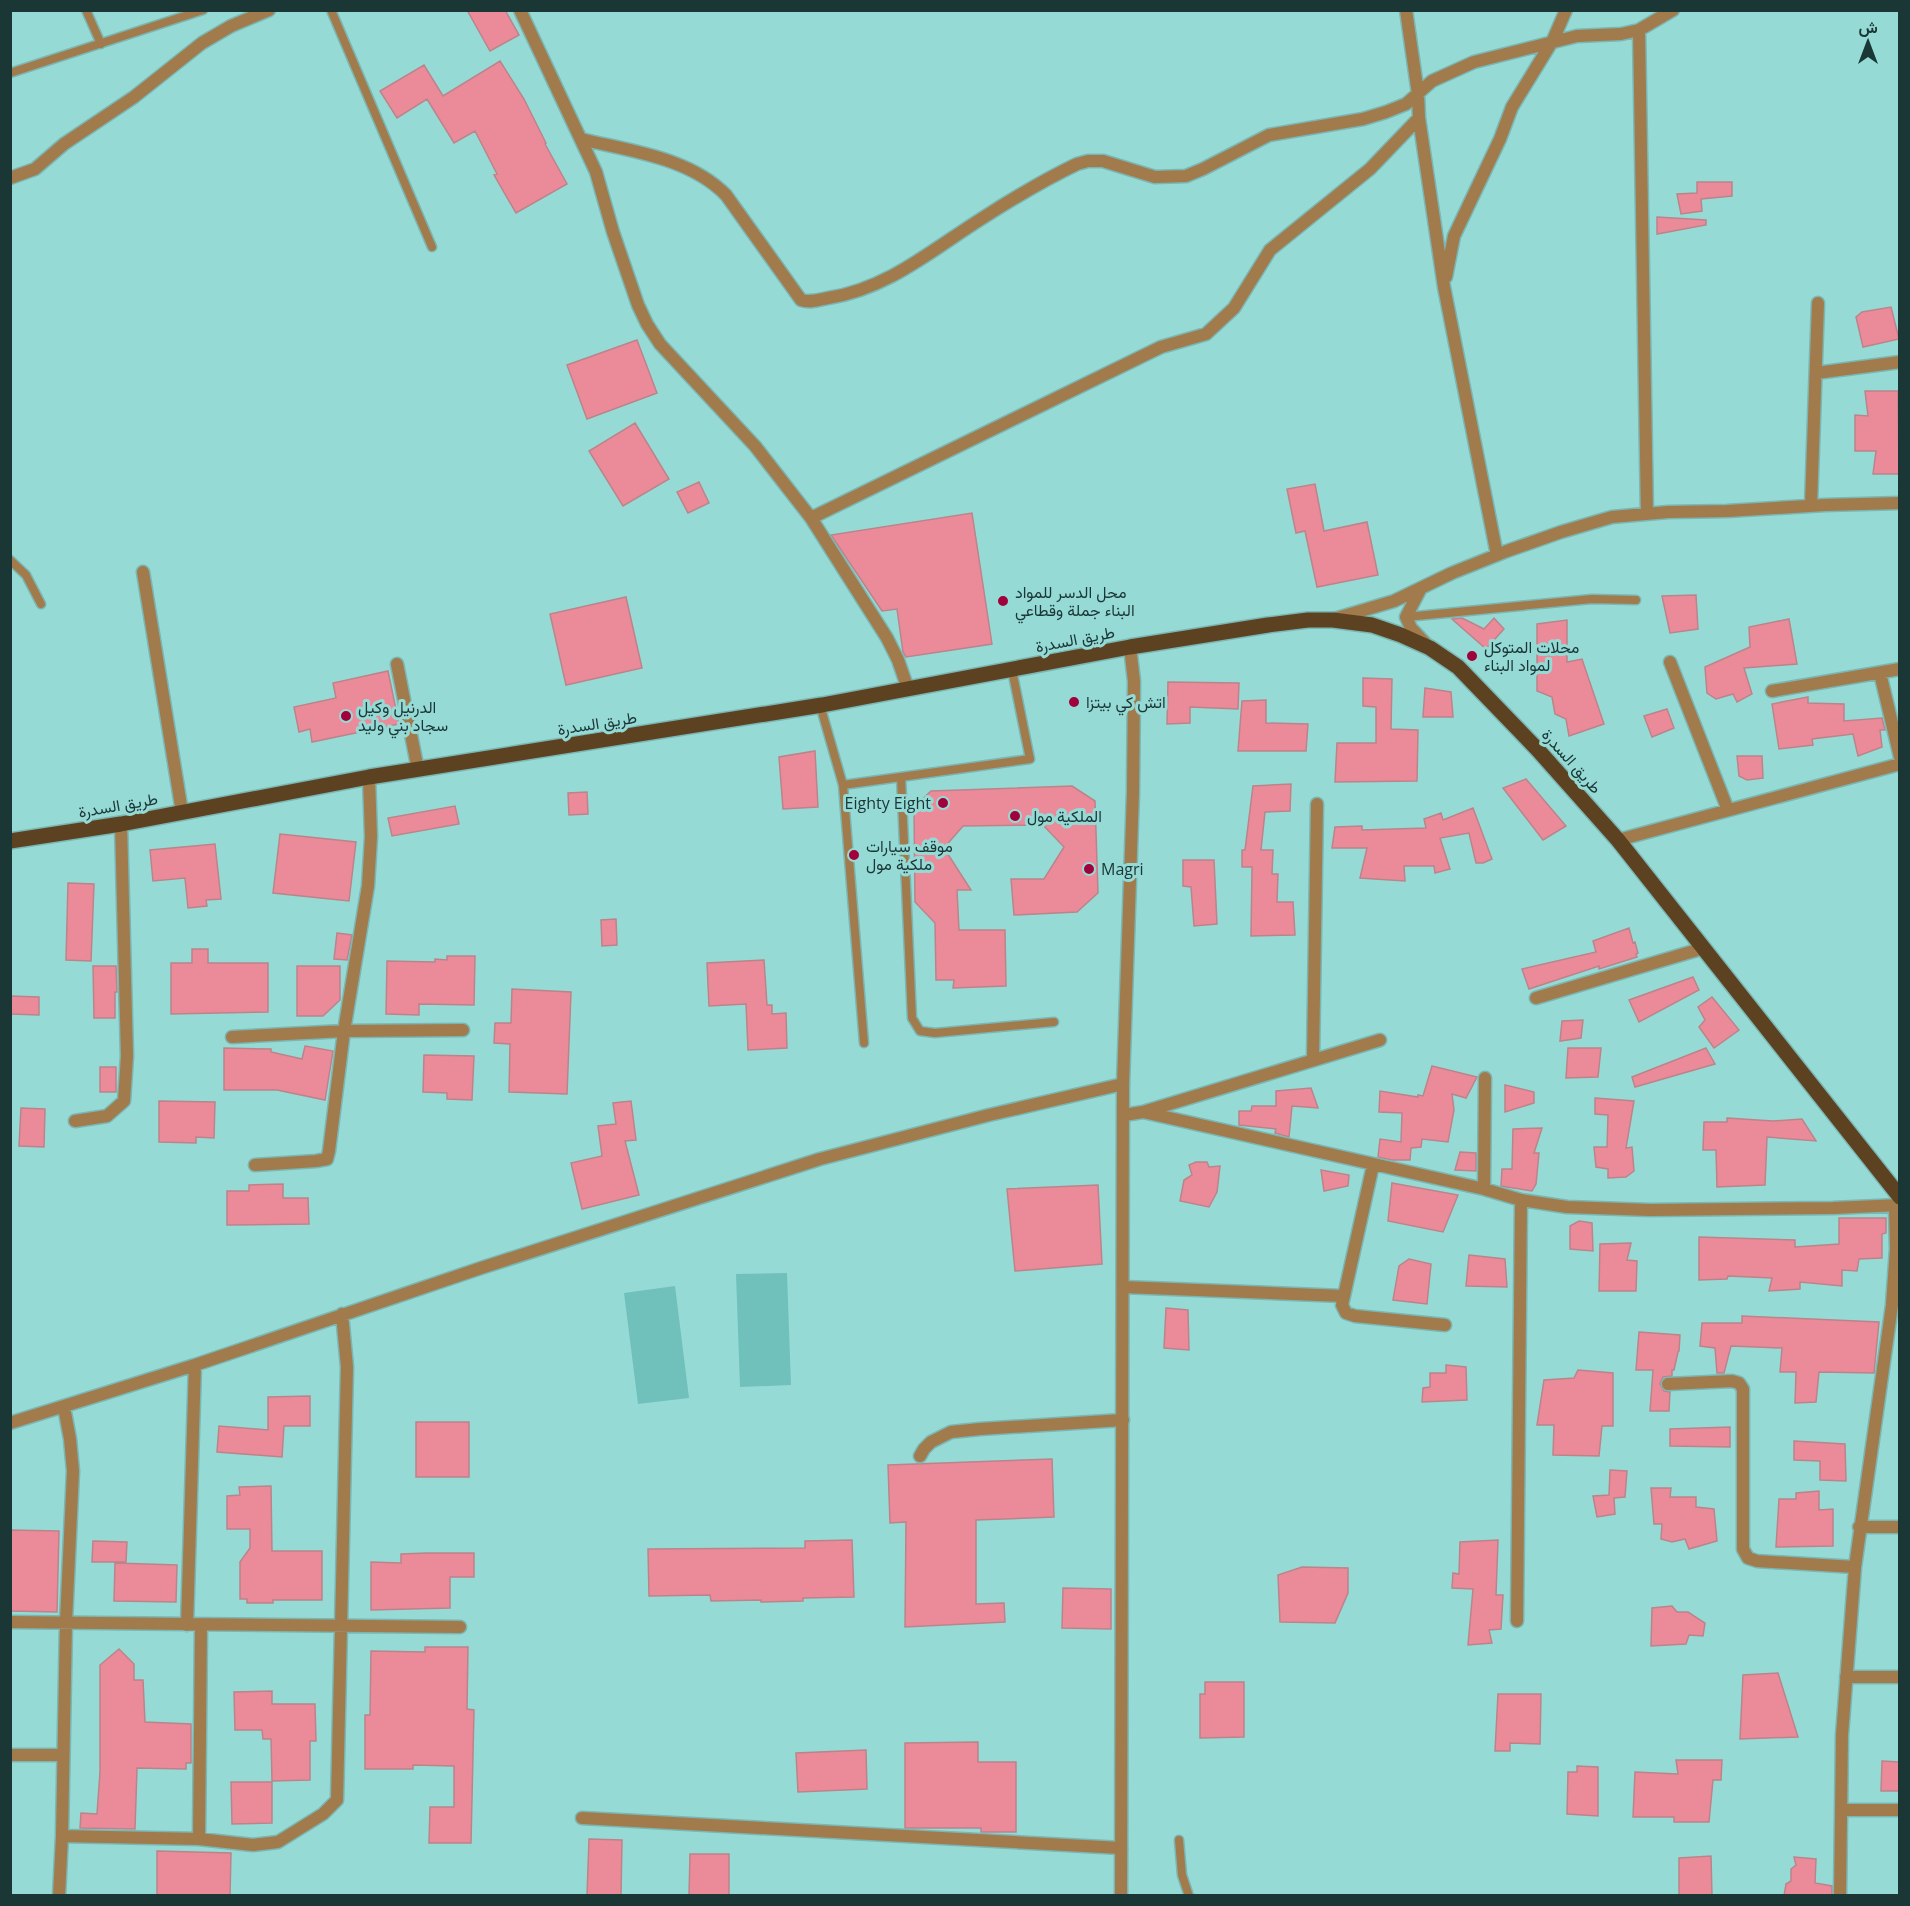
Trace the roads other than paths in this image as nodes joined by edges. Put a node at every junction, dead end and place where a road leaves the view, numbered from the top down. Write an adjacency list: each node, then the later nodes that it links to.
1 (86, 10): 11 (lane)
2 (203, 10): 11 (lane)
3 (269, 10): 16 (street)
4 (331, 10): 17 (lane)
5 (520, 10): 15 (street)
6 (1406, 10): 13 (street)
7 (1566, 10): 10 (street)
8 (1673, 10): 9 (street)
9 (1639, 30): 10 (street); 24 (street)
10 (1553, 40): 13 (street); 18 (street)
11 (101, 44): 12 (lane)
12 (10, 73)
13 (1418, 94): 14 (street); 15 (street)
14 (1419, 118): 18 (street); 25 (street)
15 (581, 139): 25 (street)
16 (10, 178)
17 (432, 247)
18 (1444, 287): 26 (street)
19 (1818, 303): 21 (street)
20 (1899, 362): 21 (street)
21 (1816, 373): 23 (street)
22 (1899, 504): 23 (street)
23 (1811, 506): 24 (street)
24 (1647, 514): 26 (street)
25 (811, 518): 41 (street)
26 (1497, 555): 29 (street)
27 (10, 560): 31 (lane)
28 (143, 572): 52 (street)
29 (1421, 588): 32 (street); 33 (street)
30 (1636, 600): 32 (lane)
31 (40, 604)
32 (1406, 617): 35 (street)
33 (1333, 620): 34 (main road, طريق السدرة); 35 (main road, طريق السدرة)
34 (1130, 647): 39 (main road, طريق السدرة); 66 (street)
35 (1430, 648): 54 (main road, طريق السدرة)
36 (1670, 662): 51 (street)
37 (397, 664): 46 (street)
38 (1899, 669): 40 (street)
39 (1012, 670): 41 (main road, طريق السدرة); 48 (lane)
40 (1880, 673): 42 (street); 44 (street)
41 (908, 689): 43 (main road, طريق السدرة)
42 (1772, 691)
43 (820, 705): 46 (main road, طريق السدرة); 49 (lane)
44 (1899, 757)
45 (1899, 764): 51 (street)
46 (418, 770): 47 (main road, طريق السدرة)
47 (369, 777): 52 (main road, طريق السدرة); 60 (street)
48 (901, 777): 49 (lane); 58 (lane)
49 (843, 785): 63 (lane)
50 (1317, 804): 64 (street)
51 (1728, 810): 54 (street)
52 (182, 812): 53 (main road, طريق السدرة)
53 (121, 824): 55 (main road, طريق السدرة); 69 (street)
54 (1618, 840): 56 (main road, طريق السدرة)
55 (10, 841)
56 (1704, 948): 57 (street); 74 (main road, طريق السدرة)
57 (1536, 998)
58 (1054, 1022)
59 (463, 1030): 60 (street)
60 (344, 1031): 61 (street); 70 (street)
61 (232, 1038)
62 (1380, 1040): 64 (street)
63 (864, 1043)
64 (1313, 1059): 67 (street)
65 (1485, 1078): 72 (street)
66 (1123, 1084): 68 (street); 77 (street)
67 (1143, 1112): 68 (street); 71 (street)
68 (1124, 1115): 75 (street)
69 (75, 1121)
70 (255, 1165)
71 (1373, 1165): 72 (street); 76 (street)
72 (1484, 1189): 73 (street)
73 (1521, 1200): 74 (street); 90 (street)
74 (1898, 1203): 85 (street)
75 (1123, 1287): 76 (street); 82 (street)
76 (1343, 1296): 78 (street)
77 (342, 1314): 79 (street); 93 (street)
78 (1444, 1325)
79 (195, 1365): 81 (street); 91 (street)
80 (1668, 1384): 87 (street)
81 (64, 1407): 83 (street); 89 (street)
82 (1123, 1420): 84 (street); 105 (street)
83 (10, 1423)
84 (920, 1456)
85 (1859, 1527): 86 (street); 87 (street)
86 (1899, 1527)
87 (1855, 1567): 95 (street)
88 (10, 1622): 89 (street)
89 (66, 1622): 91 (street); 98 (street)
90 (1517, 1622)
91 (188, 1624): 92 (street)
92 (201, 1624): 93 (street); 103 (street)
93 (340, 1626): 94 (street); 103 (street)
94 (460, 1627)
95 (1846, 1677): 96 (street); 99 (street)
96 (1899, 1677)
97 (10, 1755): 98 (street)
98 (62, 1755): 102 (street)
99 (1842, 1809): 100 (street); 109 (street)
100 (1899, 1810)
101 (582, 1818): 105 (street)
102 (62, 1836): 103 (street); 106 (street)
103 (199, 1839)
104 (1179, 1840): 108 (lane)
105 (1121, 1848): 107 (street)
106 (59, 1896)
107 (1121, 1896)
108 (1189, 1896)
109 (1840, 1896)

